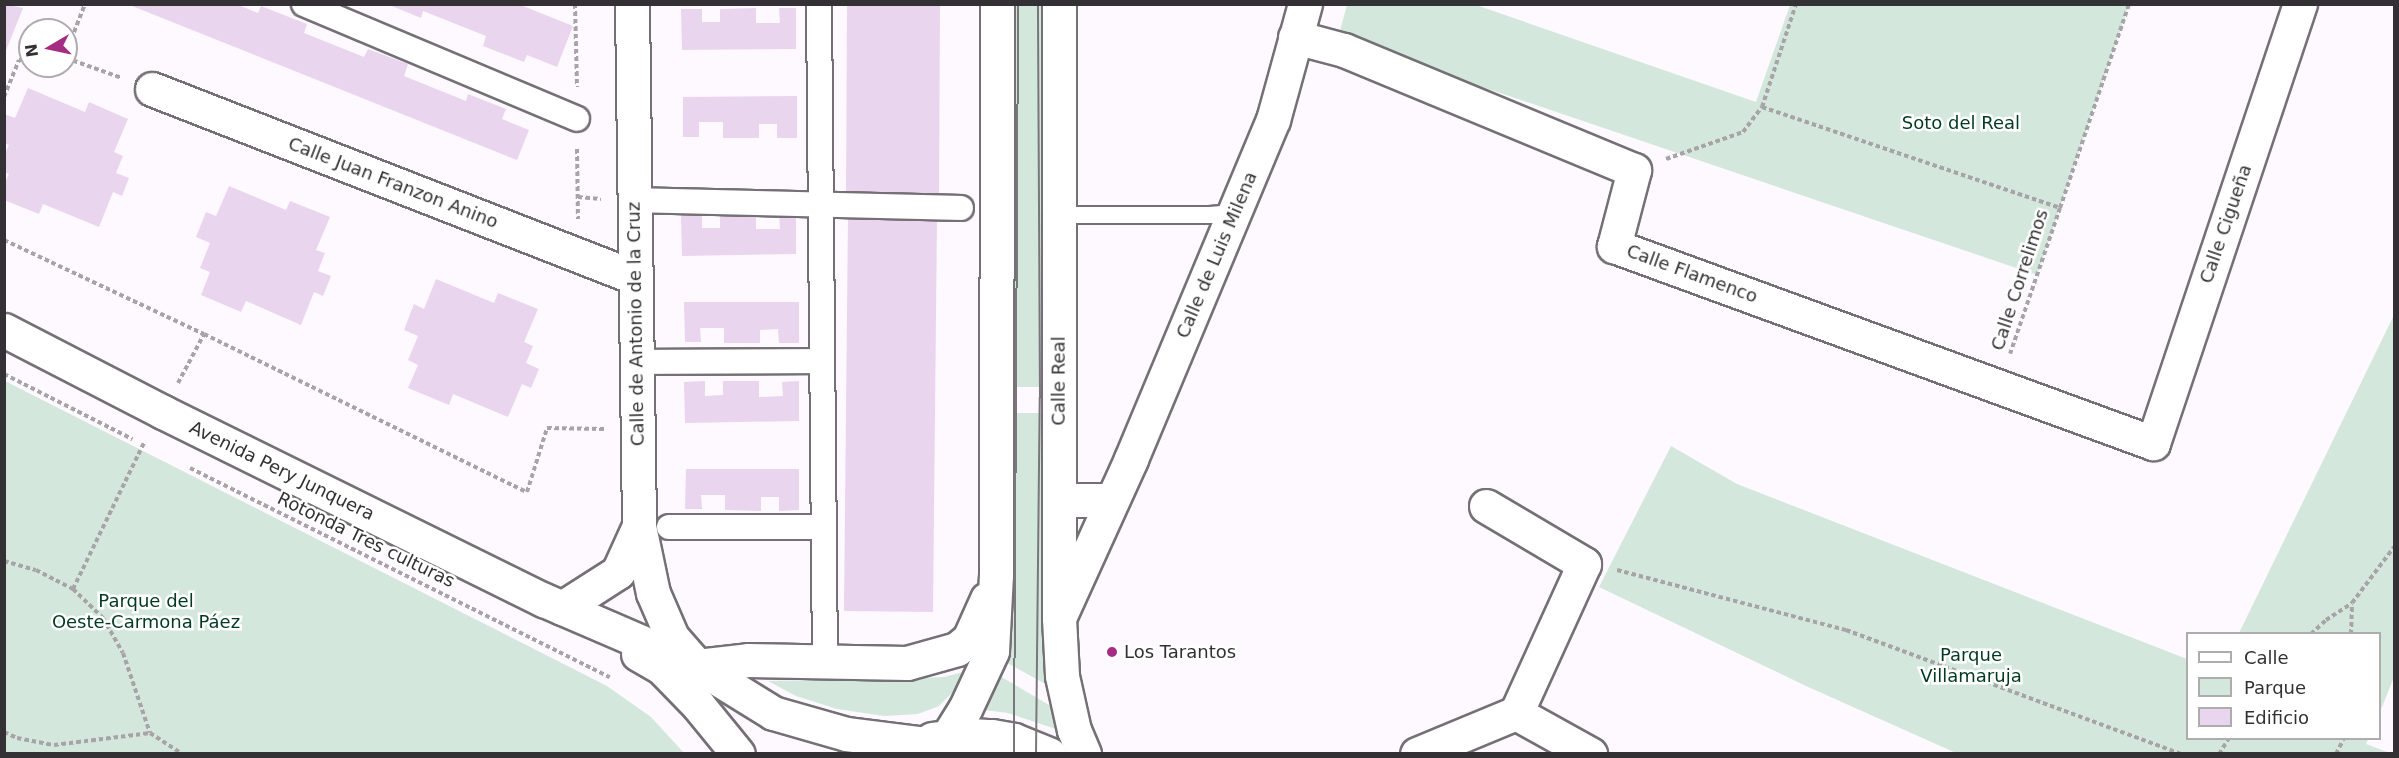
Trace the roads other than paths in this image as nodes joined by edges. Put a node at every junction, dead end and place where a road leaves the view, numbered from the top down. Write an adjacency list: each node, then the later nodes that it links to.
1 (304, 4): 10 (street)
2 (632, 4): 11 (street, Calle de Antonio de la Cruz)
3 (819, 4): 12 (street)
4 (997, 4): 26 (street)
5 (1059, 4): 15 (street, Calle Real)
6 (1305, 4): 8 (street, Calle de Luis Milena)
7 (2300, 4): 20 (street, Calle Cigueña)
8 (1295, 37): 14 (street, Calle de Luis Milena); 20 (street, Calle Flamenco)
9 (152, 89): 16 (street, Calle Juan Franzon Anino)
10 (577, 119)
11 (633, 200): 12 (street); 16 (street, Calle de Antonio de la Cruz)
12 (821, 205): 13 (street); 18 (street)
13 (961, 208)
14 (1234, 213): 15 (lane); 22 (street, Calle de Luis Milena)
15 (1059, 214): 21 (street, Calle Real)
16 (634, 277): 19 (street, Calle de Antonio de la Cruz)
17 (4, 330): 27 (street, Avenida Pery Junquera)
18 (822, 361): 19 (street); 25 (street)
19 (636, 362): 24 (street, Calle de Antonio de la Cruz)
20 (2153, 443)
21 (1059, 500): 22 (street); 28 (street, Calle Real)
22 (1112, 500): 28 (street, Calle de Luis Milena)
23 (1486, 506): 31 (street)
24 (654, 527): 25 (street); 27 (street, Calle de Antonio de la Cruz); 30 (street)
25 (824, 527): 29 (street)
26 (996, 574): 29 (street); 32 (street)
27 (562, 608): 30 (street, Avenida Pery Junquera); 33 (street, Avenida Pery Junquera)
28 (1059, 618): 35 (street, Calle Real)
29 (825, 660): 30 (street)
30 (698, 666): 32 (street, Avenida Pery Junquera)
31 (1516, 713): 36 (street); 37 (street)
32 (920, 744): 34 (street, Avenida Pery Junquera)
33 (738, 753)
34 (1049, 753)
35 (1084, 753)
36 (1417, 753)
37 (1590, 753)

